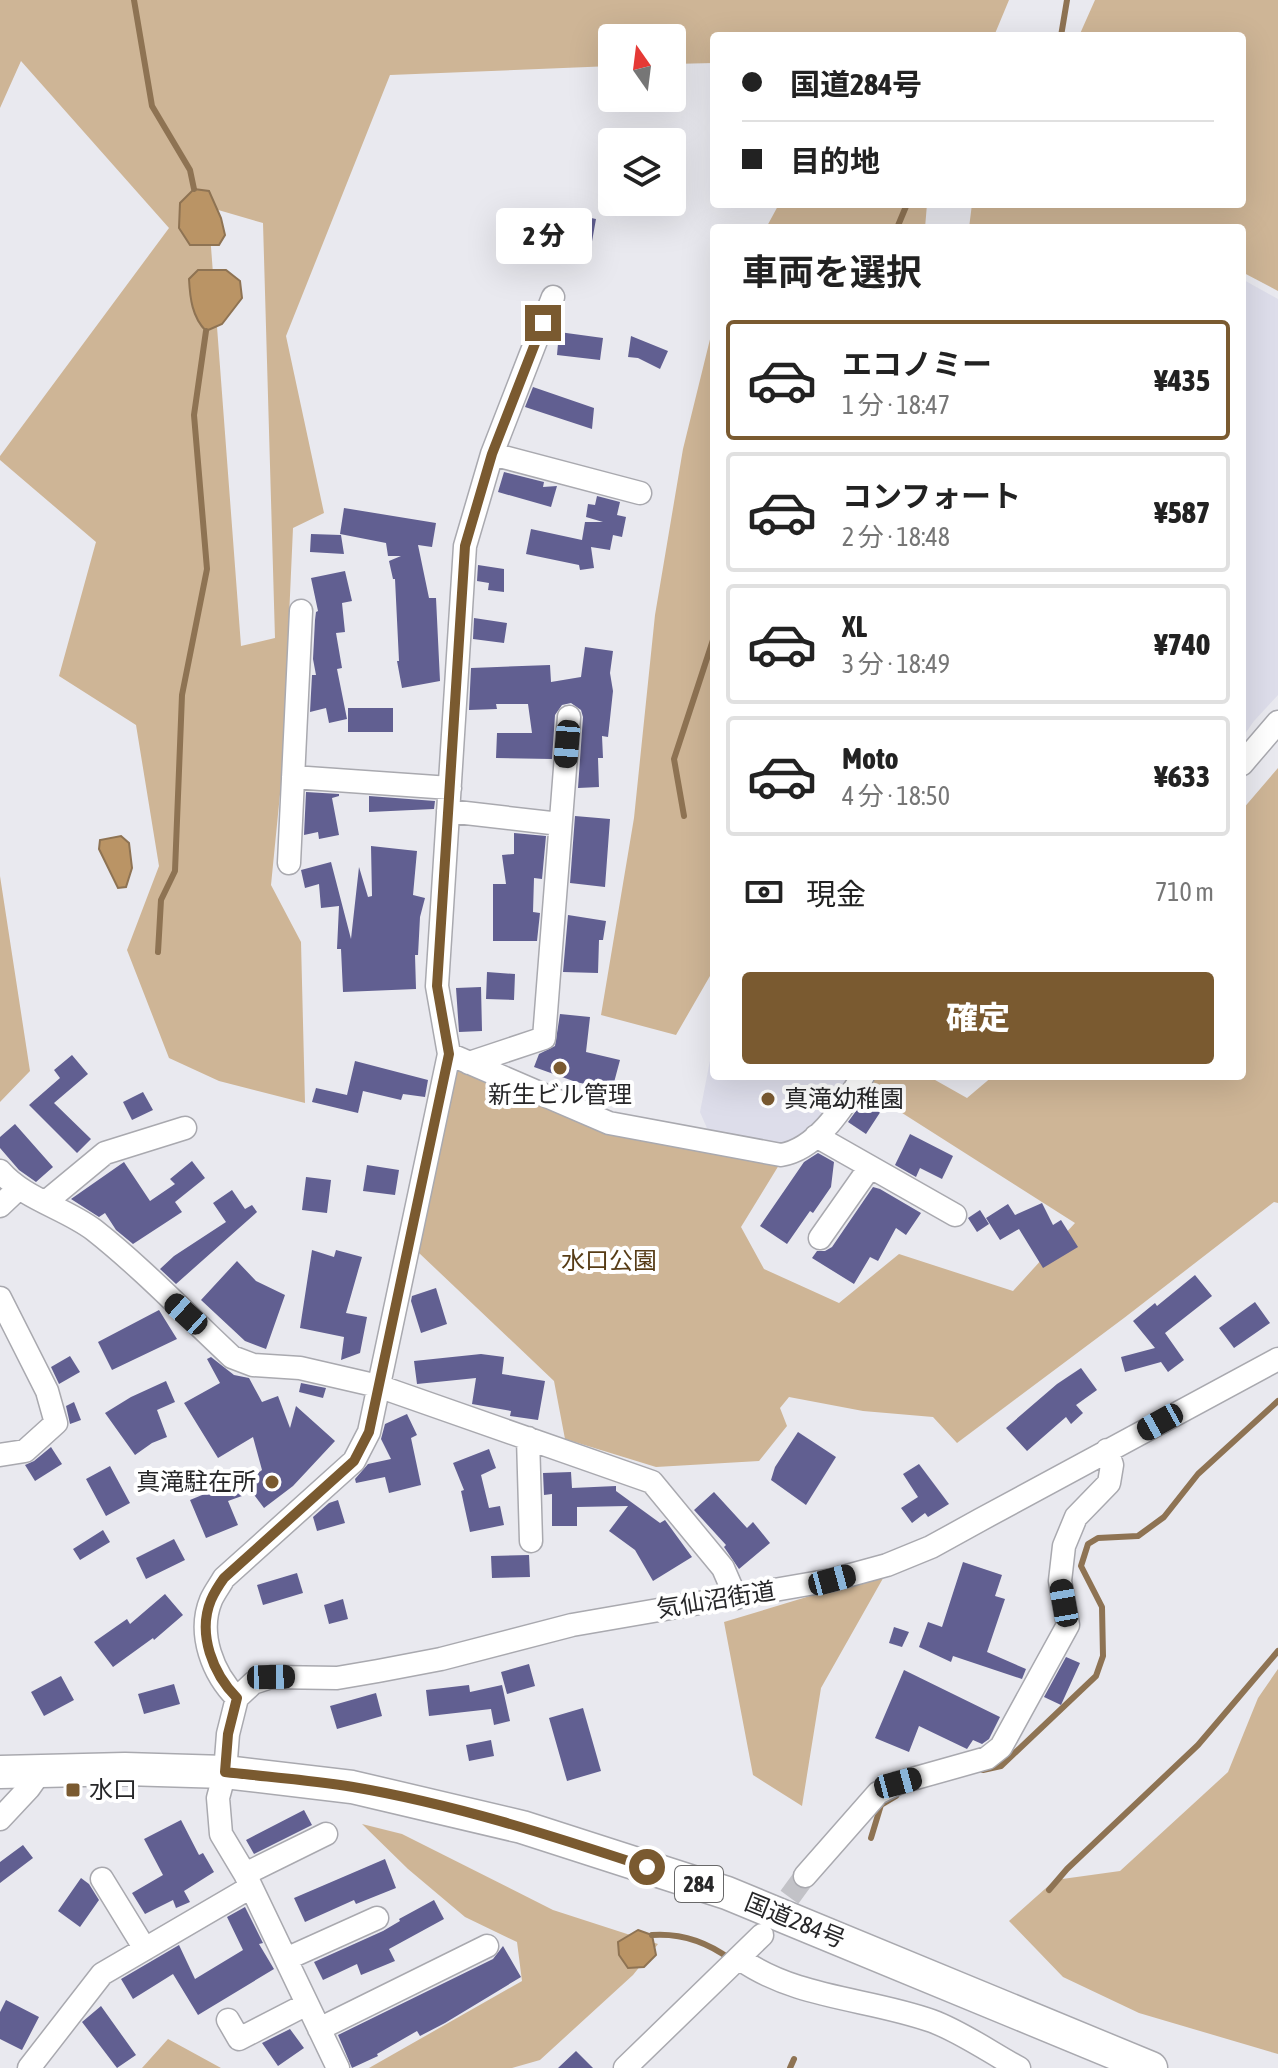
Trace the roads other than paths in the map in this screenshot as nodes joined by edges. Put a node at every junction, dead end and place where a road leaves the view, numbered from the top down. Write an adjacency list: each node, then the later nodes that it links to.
1 (553, 297): 2 (street)
2 (492, 454): 3 (street); 9 (street)
3 (640, 493)
4 (301, 611): 8 (street)
5 (569, 717): 11 (street)
6 (1278, 722): 7 (street)
7 (1246, 759)
8 (293, 777): 9 (street); 12 (street)
9 (450, 788): 10 (street)
10 (448, 811): 11 (street); 13 (street)
11 (560, 824): 13 (street)
12 (289, 863)
13 (459, 1059): 16 (street); 26 (street)
14 (860, 1080): 16 (street)
15 (185, 1128): 20 (street)
16 (816, 1136): 17 (street)
17 (870, 1167): 22 (street); 23 (street)
18 (0, 1171): 19 (street)
19 (19, 1188): 20 (street); 21 (street)
20 (47, 1201): 26 (street)
21 (0, 1206)
22 (955, 1215)
23 (820, 1238)
24 (0, 1298): 29 (street)
25 (1278, 1359): 28 (street, 気仙沼街道)
26 (378, 1386): 27 (street); 32 (street)
27 (528, 1438): 30 (street); 31 (street)
28 (1107, 1450): 31 (street, 気仙沼街道); 38 (street)
29 (0, 1455)
30 (531, 1541)
31 (736, 1598): 32 (street, 気仙沼街道)
32 (237, 1698): 35 (street)
33 (41, 1771): 34 (highway, 国道284号 / 284); 35 (highway, 国道284号 / 284); 36 (street)
34 (0, 1772)
35 (225, 1772): 40 (street); 54 (highway, 国道284号 / 284)
36 (0, 1819)
37 (326, 1834): 40 (street)
38 (805, 1876)
39 (102, 1879): 44 (street)
40 (248, 1881): 44 (street); 45 (street)
41 (377, 1918): 45 (street)
42 (762, 1935): 46 (street)
43 (487, 1946): 49 (street)
44 (145, 1949): 50 (street)
45 (286, 1959): 47 (street)
46 (740, 1959): 52 (street); 53 (street)
47 (307, 2004): 48 (street); 49 (street)
48 (228, 2020)
49 (319, 2029): 51 (street)
50 (29, 2068)
51 (338, 2068)
52 (625, 2068)
53 (1019, 2068)
54 (1151, 2068)

